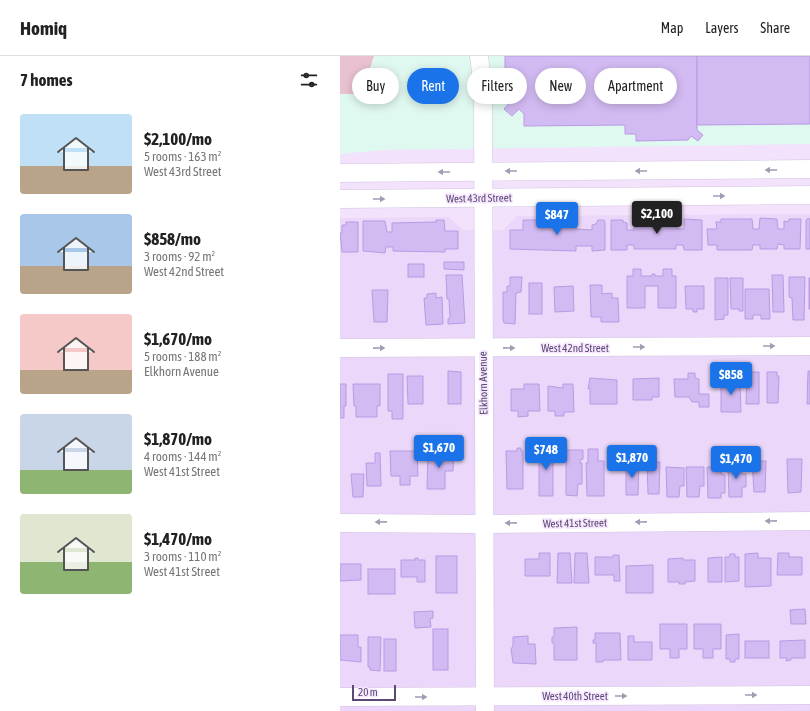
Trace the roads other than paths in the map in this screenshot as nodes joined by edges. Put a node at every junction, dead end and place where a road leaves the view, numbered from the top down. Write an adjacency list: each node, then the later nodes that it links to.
1 (479, 56): 3 (street, Elkhorn Avenue)
2 (810, 169): 3 (street, one-way to 3)
3 (483, 171): 4 (street, one-way to 4); 6 (street, Elkhorn Avenue)
4 (340, 173)
5 (810, 196): 6 (street, West 43rd Street, one-way to 5)
6 (483, 198): 7 (street, West 43rd Street, one-way to 6); 10 (street, Elkhorn Avenue)
7 (340, 199)
8 (810, 346): 10 (street, West 42nd Street, one-way to 8)
9 (340, 348): 10 (street, West 42nd Street, one-way to 10)
10 (483, 348): 13 (street, Elkhorn Avenue)
11 (810, 521): 13 (street, West 41st Street, one-way to 13)
12 (340, 523): 13 (street, West 41st Street, one-way to 12)
13 (485, 524): 16 (street, Elkhorn Avenue)
14 (810, 695): 16 (street, West 40th Street, one-way to 14)
15 (340, 697): 16 (street, West 40th Street, one-way to 16)
16 (485, 704)

